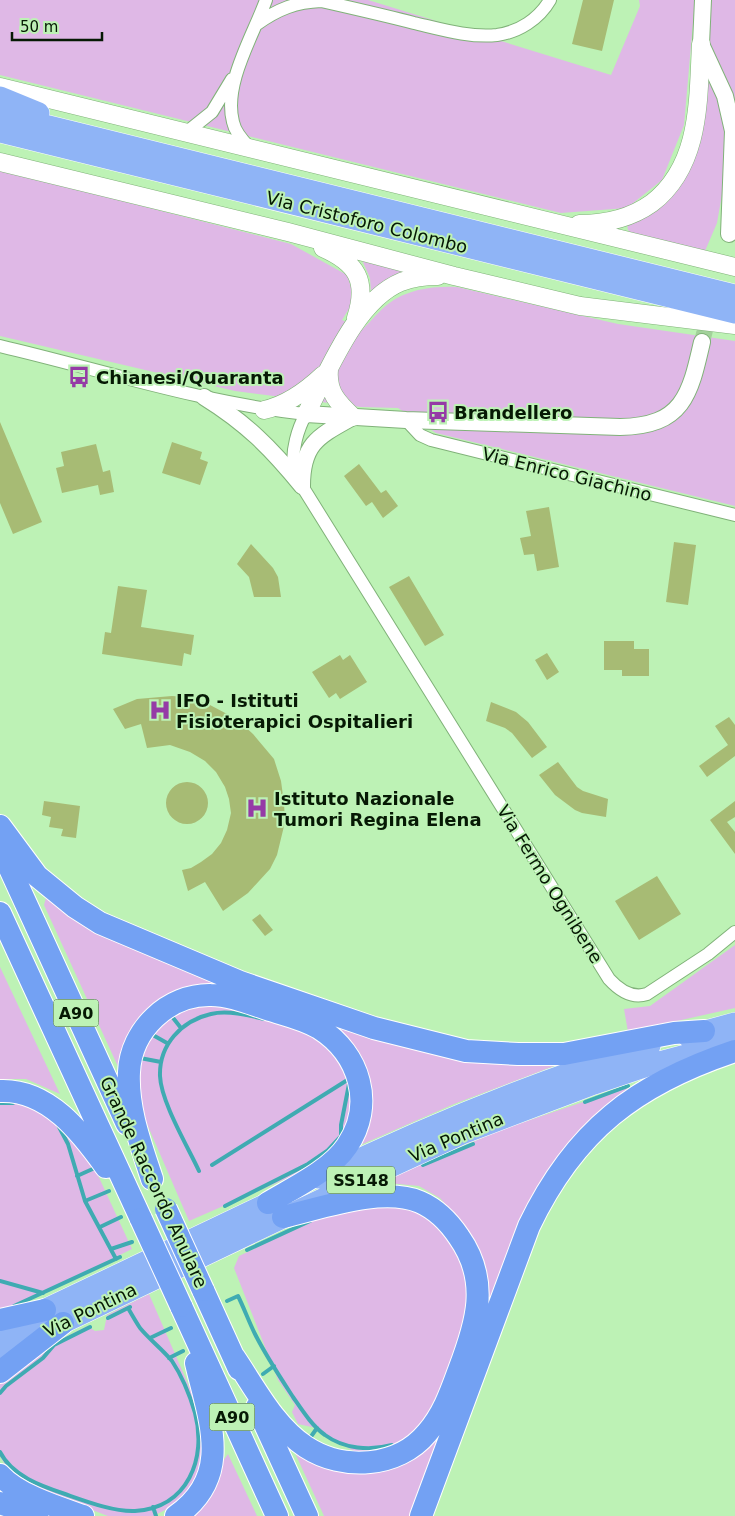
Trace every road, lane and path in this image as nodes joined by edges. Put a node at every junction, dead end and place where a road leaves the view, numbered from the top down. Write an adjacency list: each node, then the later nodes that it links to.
1 (266, 0): 5 (street)
2 (320, 0): 3 (street); 5 (street)
3 (550, 0)
4 (704, 0): 6 (street)
5 (257, 24): 7 (street)
6 (701, 44): 14 (street); 18 (main road)
7 (234, 77): 12 (street); 15 (street)
8 (0, 87): 12 (main road)
9 (0, 97): 13 (highway)
10 (0, 114): 13 (highway, Via Cristoforo Colombo)
11 (0, 132): 23 (highway, Via Cristoforo Colombo)
12 (187, 132): 15 (main road)
13 (101, 140): 22 (highway, Via Cristoforo Colombo)
14 (734, 142): 17 (street)
15 (250, 148): 18 (main road)
16 (0, 162): 19 (main road, Via Cristoforo Colombo)
17 (735, 216)
18 (560, 224): 20 (main road)
19 (288, 232): 21 (main road, Via Cristoforo Colombo); 24 (main road)
20 (735, 267)
21 (454, 276): 24 (main road); 25 (main road, Via Cristoforo Colombo)
22 (735, 294)
23 (735, 313)
24 (354, 323): 28 (main road)
25 (735, 326)
26 (702, 342): 33 (street)
27 (0, 346): 29 (street)
28 (329, 370): 30 (main road); 31 (main road); 32 (main road)
29 (204, 397): 30 (street); 34 (street)
30 (264, 410): 31 (street)
31 (306, 414): 32 (street); 34 (street, Via Fermo Ognibene)
32 (353, 417): 33 (street); 34 (street)
33 (406, 420): 35 (street, Via Enrico Giachino)
34 (302, 486): 39 (street, Via Fermo Ognibene)
35 (735, 515)
36 (0, 826): 41 (highway)
37 (0, 847): 45 (highway, Grande Raccordo Anulare / A90)
38 (0, 913): 47 (highway, Grande Raccordo Anulare / A90)
39 (735, 932)
40 (735, 1024): 41 (highway, Via Pontina / SS148)
41 (704, 1031): 46 (highway, Via Pontina / SS148)
42 (735, 1042): 46 (highway, Via Pontina / SS148)
43 (735, 1051): 63 (highway)
44 (0, 1091): 47 (highway)
45 (152, 1179): 46 (highway); 54 (highway, Grande Raccordo Anulare / A90, bridge)
46 (276, 1210): 48 (highway, Via Pontina / SS148); 51 (highway, Via Pontina / SS148); 54 (highway)
47 (138, 1212): 49 (highway, Grande Raccordo Anulare / A90, bridge)
48 (45, 1310): 50 (highway); 52 (highway, Via Pontina / SS148)
49 (183, 1312): 60 (highway); 61 (highway, Grande Raccordo Anulare / A90)
50 (0, 1320)
51 (63, 1323): 53 (highway, Via Pontina / SS148); 55 (highway)
52 (0, 1331)
53 (0, 1353)
54 (234, 1357): 62 (highway, Grande Raccordo Anulare / A90)
55 (0, 1372)
56 (0, 1475): 59 (highway)
57 (0, 1503): 58 (highway)
58 (37, 1516)
59 (83, 1516)
60 (176, 1516)
61 (277, 1516)
62 (307, 1516)
63 (421, 1516)

